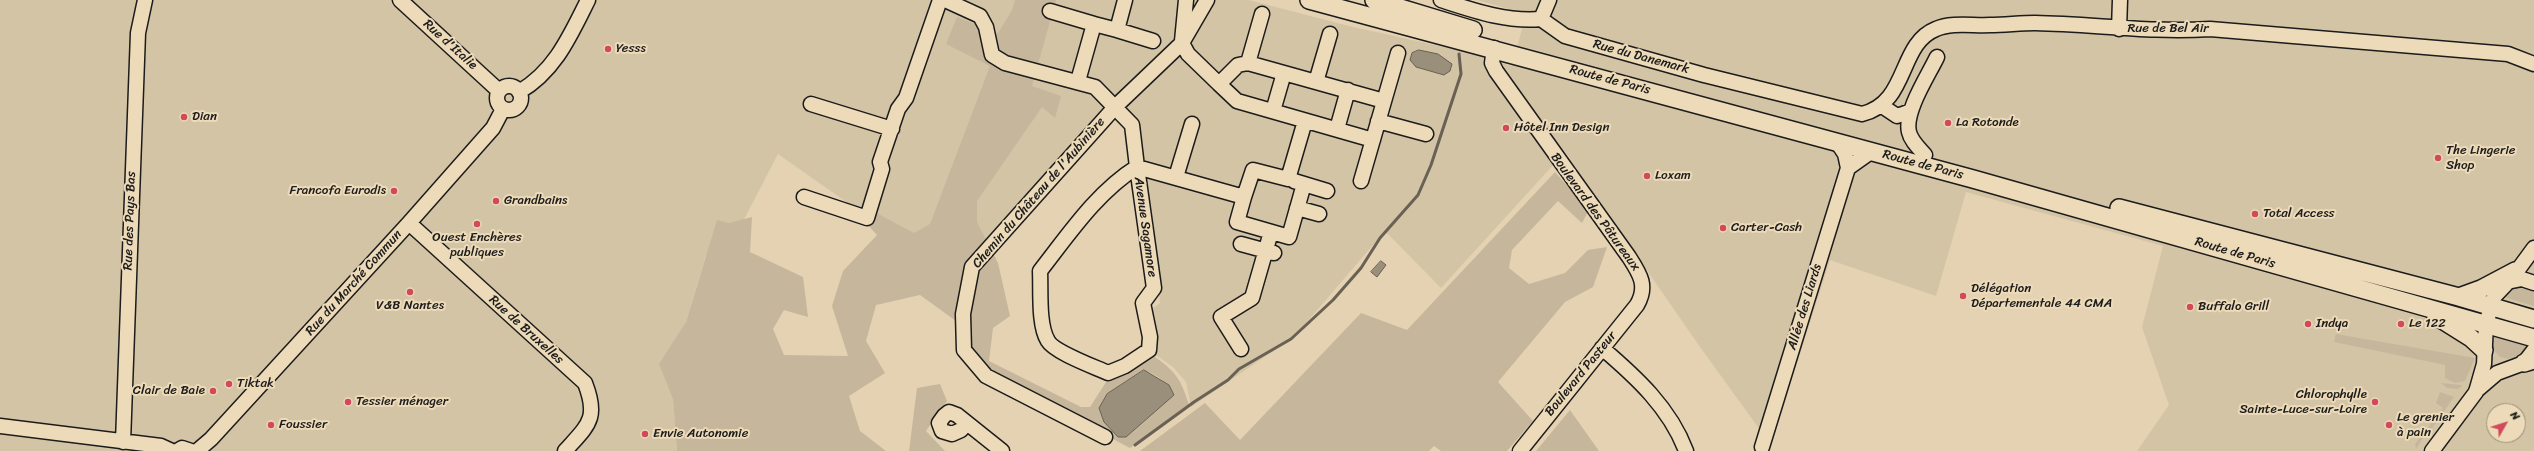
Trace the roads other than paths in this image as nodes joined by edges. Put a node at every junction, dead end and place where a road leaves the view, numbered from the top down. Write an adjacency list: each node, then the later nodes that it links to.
1 (145, 0): 85 (street, Rue des Pays Bas)
2 (400, 0): 33 (street, Rue d'Italie)
3 (588, 0): 34 (street)
4 (940, 0): 45 (street)
5 (945, 0): 29 (street, Avenue Sagamore)
6 (1125, 0): 19 (street)
7 (1186, 0): 22 (street)
8 (1206, 0): 22 (street, Chemin du Château de l'Aubinière)
9 (1309, 0): 23 (main road, Route de Paris)
10 (1374, 0): 51 (main road, Route de Paris)
11 (1441, 0): 16 (street)
12 (1549, 0): 16 (street)
13 (2120, 0): 18 (street)
14 (1050, 11): 17 (street)
15 (1262, 14): 26 (street)
16 (1541, 19): 38 (street, Rue du Danemark)
17 (1094, 24): 19 (street); 29 (street)
18 (2119, 29): 27 (street, Rue de Bel Air); 38 (street, Rue de Bel Air)
19 (1117, 30): 21 (street)
20 (1330, 34): 30 (street)
21 (1153, 41)
22 (1182, 43): 31 (street); 37 (street, Chemin du Château de l'Aubinière)
23 (1494, 48): 49 (main road, Route de Paris); 70 (street, Boulevard des Pâtureaux)
24 (1398, 53): 35 (street)
25 (1937, 57): 41 (street)
26 (1248, 62): 28 (street); 31 (street)
27 (2534, 64)
28 (1284, 73): 30 (street); 40 (street)
29 (1078, 81): 37 (street, Avenue Sagamore)
30 (1316, 82): 32 (street)
31 (1219, 84): 40 (street)
32 (1348, 90): 35 (street); 46 (street)
33 (499, 91): 34 (street); 39 (street)
34 (519, 92): 39 (street)
35 (1384, 101): 43 (street)
36 (811, 104): 45 (street)
37 (1116, 106): 52 (street, Avenue Sagamore); 84 (street, Chemin du Château de l'Aubinière)
38 (1882, 106): 41 (street)
39 (503, 109): 63 (street, Rue du Marché Commun)
40 (1273, 111): 42 (street)
41 (1910, 111): 51 (street)
42 (1305, 121): 46 (street); 55 (street)
43 (1378, 121): 47 (street); 48 (street)
44 (1192, 124): 54 (street)
45 (892, 129): 60 (street)
46 (1337, 129): 48 (street)
47 (1426, 134)
48 (1373, 140): 56 (street)
49 (1836, 142): 50 (main road, Route de Paris); 53 (street)
50 (1872, 151): 53 (street); 72 (main road, Route de Paris)
51 (1925, 155): 71 (main road, Route de Paris)
52 (1138, 167): 52 (street, Avenue Sagamore); 54 (street)
53 (1848, 168): 86 (street, Allée des Liards)
54 (1176, 177): 59 (street)
55 (1288, 179): 57 (street); 59 (street)
56 (1361, 181)
57 (1304, 184): 58 (street); 61 (street)
58 (1327, 191)
59 (1244, 197): 64 (street)
60 (804, 198)
61 (1297, 208): 62 (street); 64 (street)
62 (1319, 214)
63 (409, 223): 91 (street, Rue du Marché Commun); 92 (street, Rue de Bruxelles)
64 (1271, 232): 67 (street)
65 (1241, 244): 67 (street)
66 (2534, 248): 68 (street)
67 (1269, 252): 78 (street)
68 (2511, 277): 69 (street); 71 (main road); 73 (street)
69 (2534, 283)
70 (1642, 297): 77 (street, Boulevard Pasteur)
71 (2459, 297): 73 (main road, Route de Paris)
72 (2423, 306): 75 (main road, Route de Paris); 79 (main road)
73 (2490, 306): 74 (main road, Route de Paris); 75 (street)
74 (2534, 319)
75 (2486, 324): 76 (main road, Route de Paris); 79 (street)
76 (2534, 338)
77 (1602, 348): 87 (street); 94 (street, Boulevard Pasteur)
78 (1241, 349)
79 (2484, 350): 80 (street); 81 (street)
80 (2527, 360): 81 (street)
81 (2476, 392): 95 (street)
82 (968, 423): 93 (street)
83 (0, 426): 85 (street)
84 (1105, 437)
85 (124, 442): 88 (street)
86 (1762, 447)
87 (1685, 449)
88 (172, 451)
89 (177, 451): 90 (street)
90 (191, 451)
91 (197, 451)
92 (565, 451)
93 (1002, 451)
94 (1520, 451)
95 (2432, 451)

